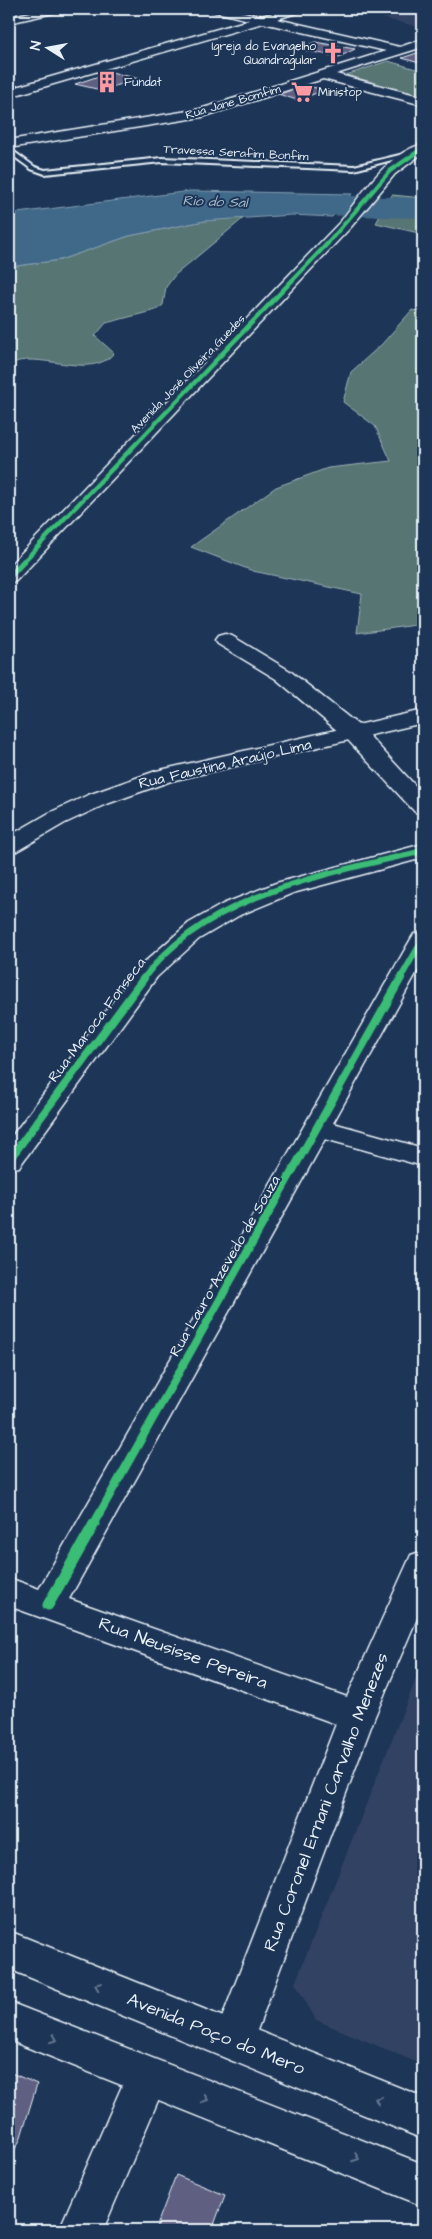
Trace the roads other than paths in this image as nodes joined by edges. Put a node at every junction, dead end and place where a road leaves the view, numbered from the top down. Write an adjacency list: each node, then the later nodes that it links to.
1 (55, 9): 5 (street)
2 (216, 9): 4 (street)
3 (299, 9): 4 (street)
4 (264, 19): 7 (street); 9 (street)
5 (9, 20)
6 (423, 43): 7 (street, Rua Jane Bomfim)
7 (399, 50): 8 (street, Rua Jane Bomfim)
8 (324, 74): 10 (street); 11 (street, Rua Jane Bomfim)
9 (9, 93)
10 (423, 101)
11 (9, 144)
12 (423, 148): 14 (street, Avenida José Oliveira Guedes)
13 (9, 150): 14 (lane, Travessa Serafim Bonfim)
14 (408, 155): 15 (street, Avenida José Oliveira Guedes)
15 (9, 577)
16 (225, 640): 18 (street)
17 (423, 716): 18 (street, Rua Faustina Araújo Lima)
18 (354, 733): 19 (street); 20 (street, Rua Faustina Araújo Lima)
19 (423, 807)
20 (9, 846)
21 (423, 851): 24 (street, Rua Maroca Fonseca)
22 (423, 939): 23 (street, Rua Lauro Azevedo de Souza)
23 (319, 1128): 25 (street); 28 (street, Rua Lauro Azevedo de Souza)
24 (12, 1151)
25 (423, 1157)
26 (423, 1564): 29 (street, Rua Coronel Ernani Carvalho Menezes)
27 (9, 1592): 28 (street, Rua Neusisse Pereira)
28 (48, 1605): 29 (street, Rua Neusisse Pereira)
29 (357, 1716): 32 (street, Rua Coronel Ernani Carvalho Menezes)
30 (9, 1950): 32 (street, Avenida Poço do Mero, one-way to 30)
31 (9, 2021): 33 (street, one-way to 33)
32 (233, 2041): 34 (street, Avenida Poço do Mero, one-way to 32)
33 (147, 2077): 35 (street, one-way to 35); 36 (street)
34 (423, 2118)
35 (423, 2185)
36 (81, 2230)

